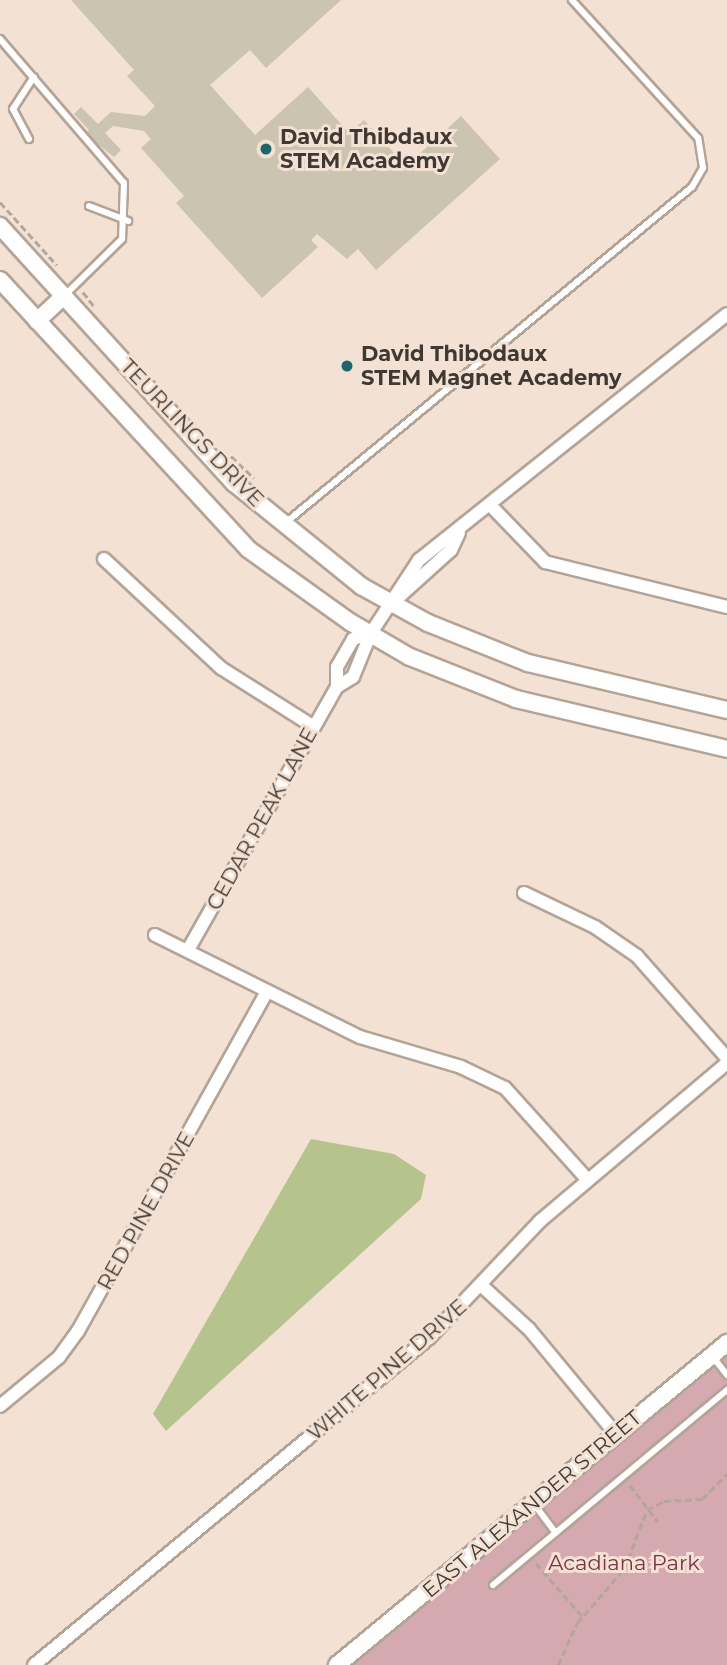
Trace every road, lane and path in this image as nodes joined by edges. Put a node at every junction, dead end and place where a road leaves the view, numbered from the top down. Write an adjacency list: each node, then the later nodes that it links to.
1 (572, 0): 19 (lane)
2 (0, 39): 3 (lane)
3 (34, 77): 4 (lane); 7 (lane)
4 (29, 139)
5 (0, 202): 9 (path)
6 (89, 206): 7 (lane)
7 (128, 221): 11 (lane)
8 (0, 226): 11 (street, TEURLINGS DRIVE)
9 (64, 272)
10 (0, 280): 15 (street, TEURLINGS DRIVE)
11 (64, 296): 15 (street); 19 (street, TEURLINGS DRIVE)
12 (88, 297): 14 (path)
13 (727, 314): 18 (street)
14 (104, 316)
15 (37, 321): 23 (street, TEURLINGS DRIVE)
16 (227, 452): 17 (path)
17 (263, 487)
18 (491, 506): 21 (street); 22 (street)
19 (283, 525): 21 (street, TEURLINGS DRIVE)
20 (103, 559): 26 (street)
21 (391, 604): 23 (street); 25 (street, TEURLINGS DRIVE)
22 (727, 607)
23 (371, 633): 24 (street, CEDAR PEAK LANE); 24 (street, CEDAR PEAK LANE); 27 (street, TEURLINGS DRIVE)
24 (337, 687): 26 (street, CEDAR PEAK LANE)
25 (727, 710)
26 (314, 727): 30 (street, CEDAR PEAK LANE)
27 (727, 749)
28 (524, 893): 32 (street)
29 (155, 934): 30 (street)
30 (188, 950): 31 (street)
31 (265, 995): 33 (street); 39 (street, RED PINE DRIVE)
32 (727, 1060): 33 (street, WHITE PINE DRIVE)
33 (587, 1179): 34 (street, WHITE PINE DRIVE)
34 (482, 1286): 40 (street); 50 (street, WHITE PINE DRIVE)
35 (727, 1343): 36 (street, EAST ALEXANDER STREET)
36 (711, 1356): 37 (lane); 40 (street, EAST ALEXANDER STREET)
37 (727, 1375)
38 (727, 1390): 42 (lane)
39 (0, 1406)
40 (616, 1434): 43 (street, EAST ALEXANDER STREET)
41 (727, 1474): 44 (path)
42 (623, 1477): 44 (path); 46 (lane)
43 (533, 1503): 46 (lane); 51 (street, EAST ALEXANDER STREET)
44 (649, 1509): 45 (path); 49 (path)
45 (659, 1522)
46 (556, 1533): 47 (lane)
47 (530, 1555): 48 (lane); 49 (path)
48 (493, 1585)
49 (582, 1616): 52 (path)
50 (34, 1665)
51 (337, 1665)
52 (558, 1665)

